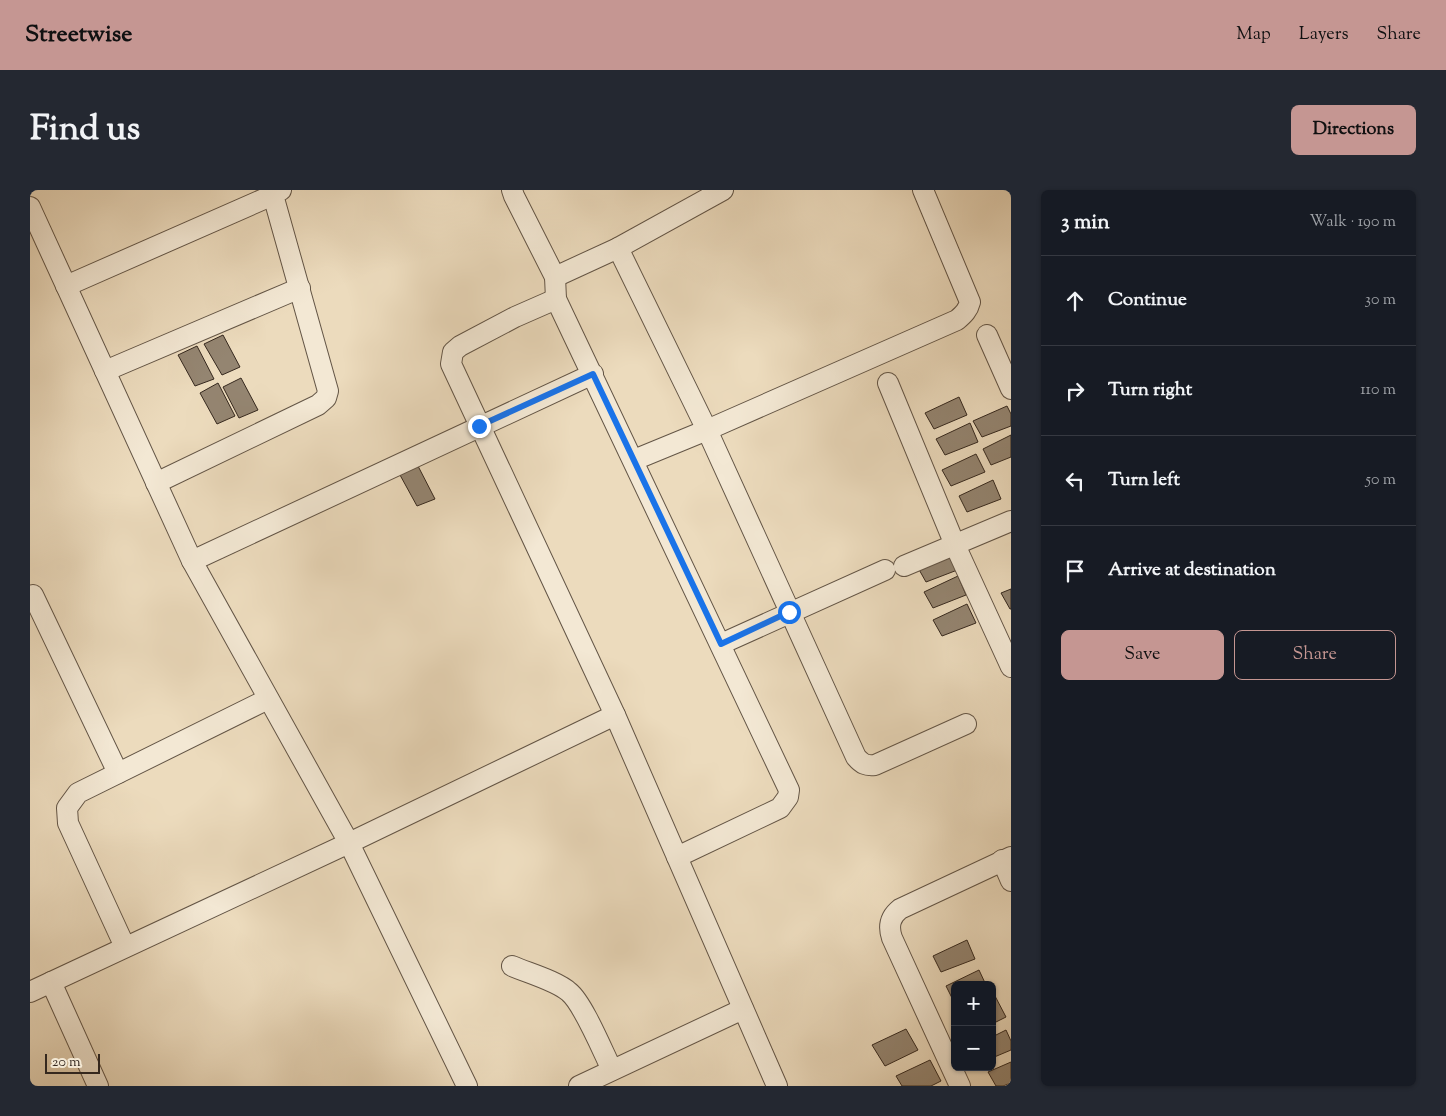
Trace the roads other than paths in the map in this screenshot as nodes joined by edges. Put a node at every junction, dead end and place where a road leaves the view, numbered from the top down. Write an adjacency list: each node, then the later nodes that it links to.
1 (512, 190): 7 (street)
2 (723, 190): 6 (street)
3 (923, 190): 17 (street)
4 (277, 192): 8 (street); 9 (street)
5 (30, 207): 8 (street)
6 (618, 248): 7 (street); 17 (street)
7 (555, 277): 10 (street)
8 (66, 286): 12 (street)
9 (300, 288): 12 (street); 19 (street)
10 (556, 299): 13 (street); 16 (street)
11 (987, 335): 15 (street)
12 (105, 371): 19 (street)
13 (593, 374): 16 (street); 18 (street)
14 (888, 383): 21 (street)
15 (1011, 389)
16 (479, 426): 22 (street); 28 (street)
17 (707, 430): 18 (street); 24 (street)
18 (634, 460): 25 (street)
19 (156, 483): 22 (street)
20 (1011, 522): 21 (street)
21 (955, 545): 24 (street); 26 (street)
22 (192, 561): 27 (street)
23 (33, 594): 30 (street)
24 (789, 612): 25 (street); 29 (street)
25 (721, 644): 32 (street)
26 (1011, 667)
27 (268, 699): 30 (street); 31 (street)
28 (615, 715): 31 (street); 32 (street)
29 (966, 724)
30 (118, 773): 35 (street)
31 (348, 843): 35 (street); 42 (street)
32 (677, 857): 39 (street)
33 (1006, 859): 34 (street); 45 (street)
34 (1011, 881)
35 (125, 947): 37 (street)
36 (512, 966): 40 (street)
37 (51, 982): 38 (street); 41 (street)
38 (30, 992)
39 (743, 1009): 40 (street); 44 (street)
40 (612, 1070): 43 (street)
41 (98, 1086)
42 (467, 1086)
43 (579, 1086)
44 (777, 1086)
45 (960, 1086)

